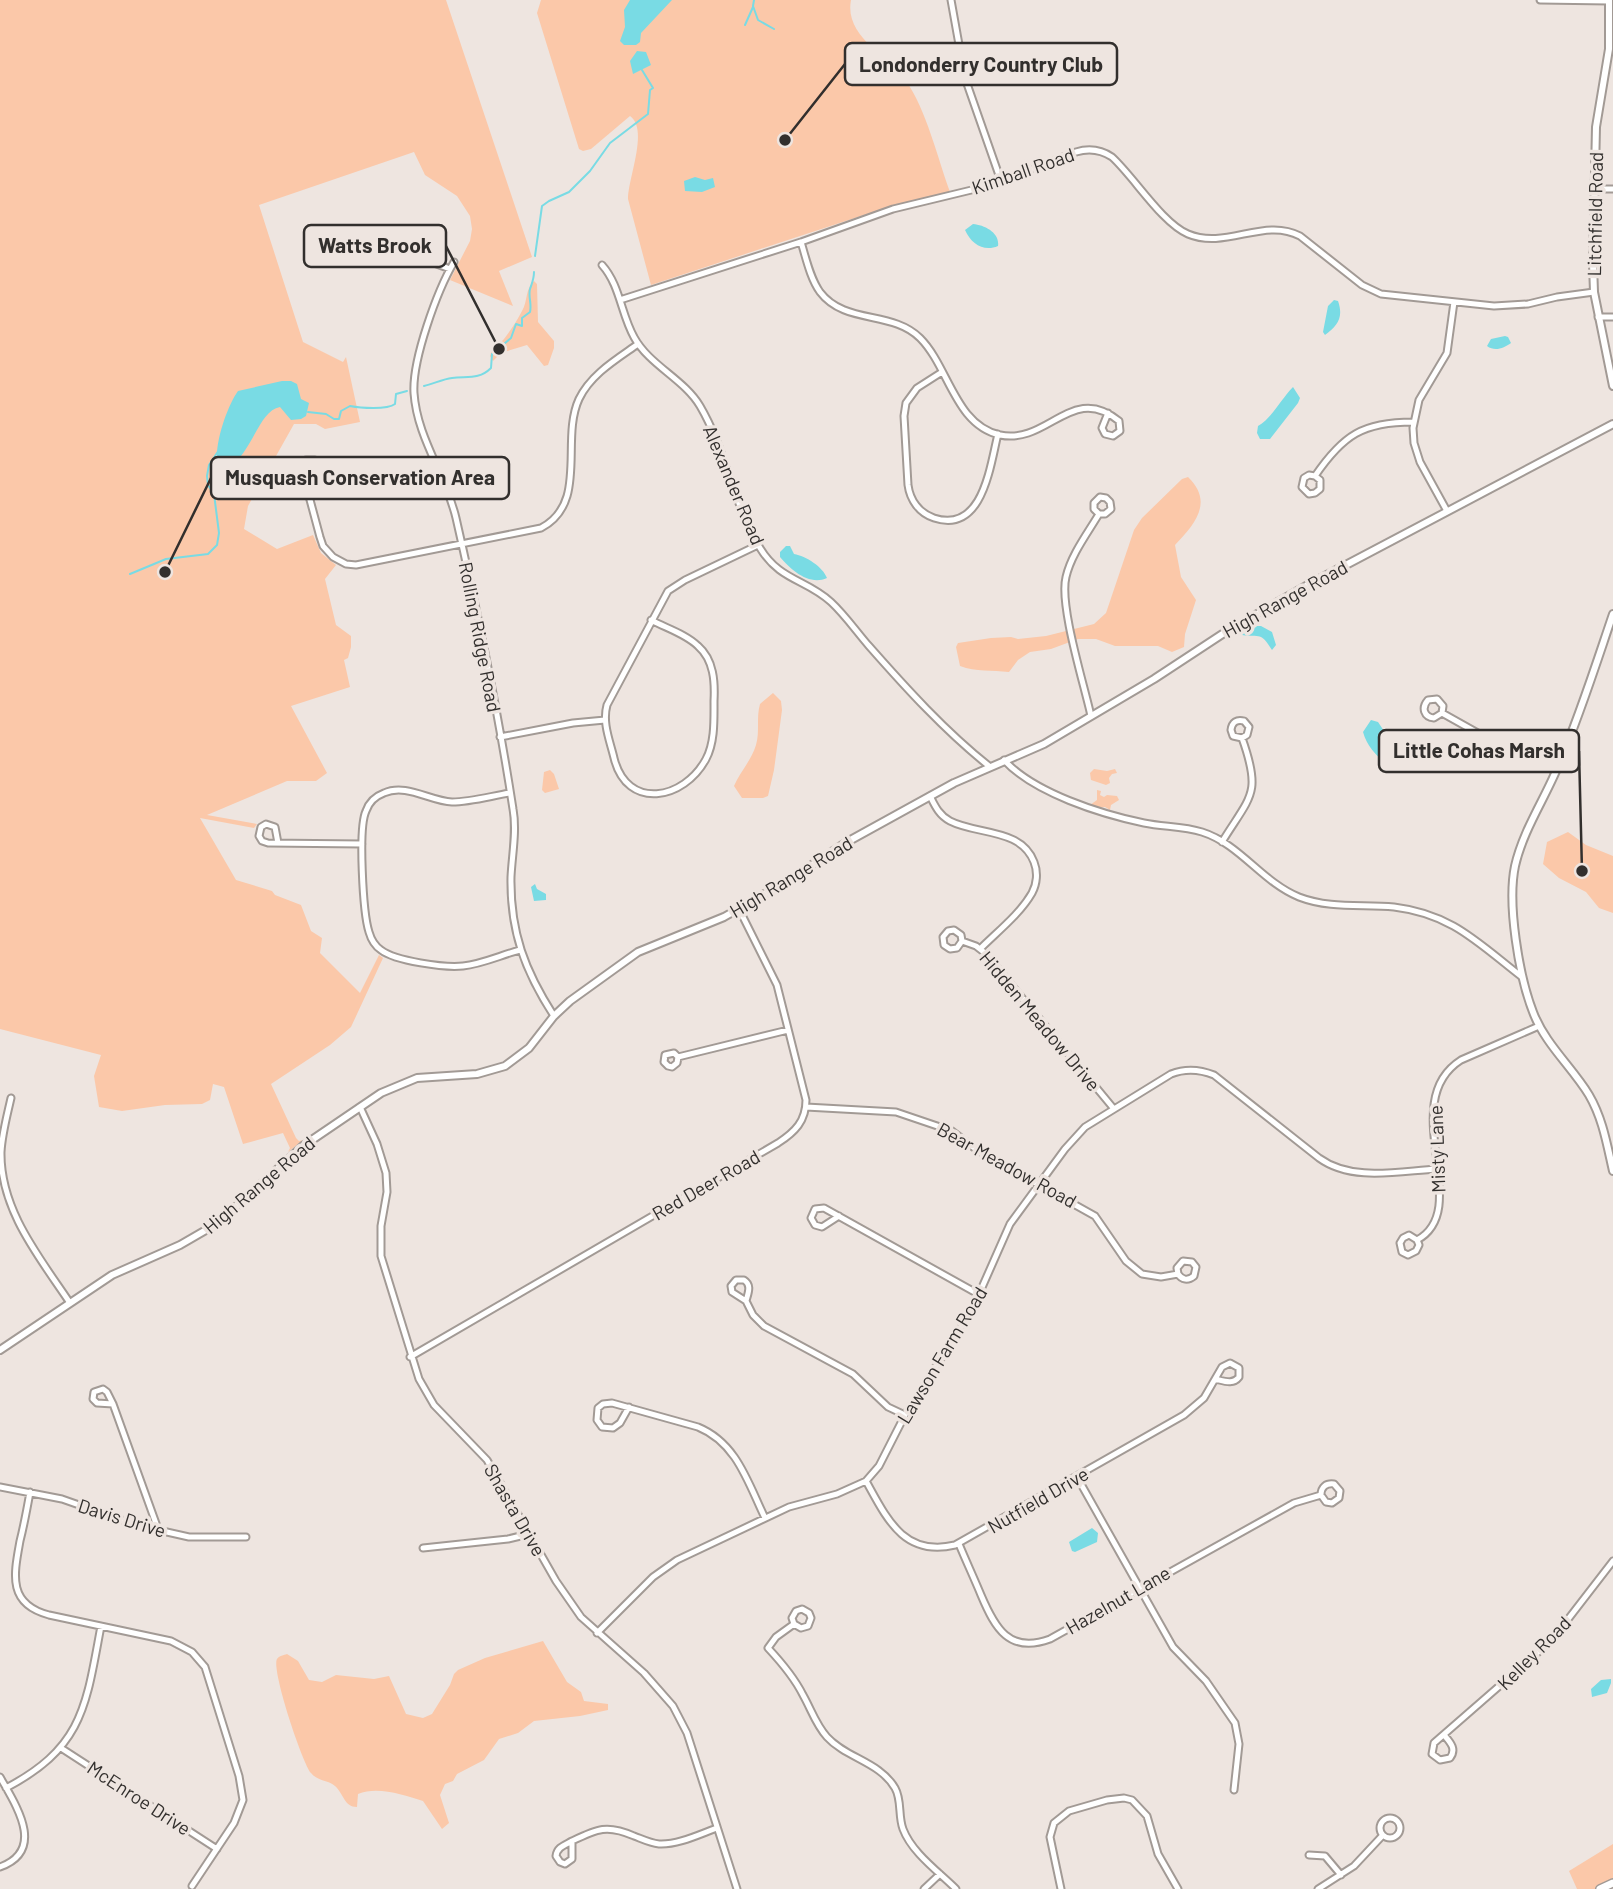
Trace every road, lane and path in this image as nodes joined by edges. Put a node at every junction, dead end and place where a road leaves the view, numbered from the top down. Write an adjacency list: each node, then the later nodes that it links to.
1 (951, 0): 4 (street)
2 (1539, 0): 3 (street)
3 (1609, 0): 5 (street, Litchfield Road)
4 (1001, 181): 8 (street, Kimball Road); 14 (street, Kimball Road)
5 (1595, 189): 6 (street); 12 (street, Litchfield Road)
6 (1613, 189)
7 (363, 236): 11 (street)
8 (801, 242): 13 (street, Kimball Road); 18 (street)
9 (454, 262): 11 (street, Rolling Ridge Road)
10 (601, 265): 13 (street, Alexander Road)
11 (450, 269): 28 (street, Rolling Ridge Road)
12 (1594, 292): 14 (street, Kimball Road); 15 (street, Litchfield Road)
13 (620, 300): 17 (street, Alexander Road)
14 (1454, 302): 21 (street)
15 (1598, 317): 16 (street); 19 (street, Litchfield Road)
16 (1613, 317)
17 (638, 344): 28 (street); 29 (street, Alexander Road)
18 (942, 372): 23 (street); 23 (street)
19 (1613, 386)
20 (1108, 413): 23 (street)
21 (1413, 422): 24 (street); 26 (street)
22 (1613, 424): 26 (street, High Range Road)
23 (998, 434)
24 (1315, 476)
25 (304, 479): 28 (street)
26 (1447, 511): 33 (street, High Range Road)
27 (1099, 514): 33 (street)
28 (461, 545): 35 (street, Rolling Ridge Road)
29 (758, 545): 31 (street); 38 (street, Alexander Road)
30 (1613, 614): 39 (street)
31 (651, 620): 34 (street); 34 (street)
32 (1442, 713): 39 (street)
33 (1091, 716): 37 (street, High Range Road)
34 (605, 720): 35 (street)
35 (500, 737): 40 (street, Rolling Ridge Road)
36 (1242, 738): 42 (street)
37 (1004, 761): 38 (street, High Range Road); 42 (street)
38 (989, 766): 41 (street, High Range Road)
39 (1556, 771): 49 (street)
40 (510, 793): 44 (street); 48 (street, Rolling Ridge Road)
41 (930, 796): 45 (street, High Range Road); 47 (street)
42 (1222, 842): 49 (street)
43 (278, 843): 44 (street)
44 (362, 844): 48 (street)
45 (739, 909): 50 (street, High Range Road); 52 (street)
46 (961, 941): 47 (street, Hidden Meadow Drive)
47 (980, 949): 57 (street, Hidden Meadow Drive)
48 (520, 950): 50 (street, Rolling Ridge Road)
49 (1522, 977): 51 (street)
50 (554, 1016): 55 (street, High Range Road)
51 (1539, 1026): 59 (street, Misty Lane); 60 (street)
52 (788, 1030): 53 (street); 56 (street)
53 (678, 1057)
54 (11, 1098): 58 (street)
55 (360, 1107): 67 (street, High Range Road); 69 (street, Shasta Drive)
56 (806, 1107): 61 (street, Bear Meadow Road); 69 (street, Red Deer Road)
57 (1114, 1109): 59 (street, Lawson Farm Road); 61 (street, Lawson Farm Road)
58 (0, 1154): 67 (street)
59 (1437, 1169): 63 (street, Misty Lane)
60 (1613, 1171)
61 (1038, 1184): 64 (street, Bear Meadow Road); 65 (street, Lawson Farm Road)
62 (839, 1216): 62 (street); 65 (street)
63 (1417, 1240)
64 (1178, 1274)
65 (979, 1295): 73 (street, Lawson Farm Road)
66 (746, 1301): 73 (street)
67 (69, 1303): 68 (street, High Range Road)
68 (0, 1350)
69 (410, 1357): 81 (street, Shasta Drive)
70 (1215, 1379): 70 (street, Nutfield Drive); 74 (street, Nutfield Drive)
71 (113, 1404): 80 (street)
72 (629, 1408): 72 (street); 79 (street)
73 (905, 1415): 75 (street, Lawson Farm Road)
74 (1077, 1478): 83 (street, Nutfield Drive); 86 (street)
75 (866, 1481): 79 (street); 83 (street, Nutfield Drive)
76 (0, 1487): 77 (street, Davis Drive)
77 (30, 1492): 80 (street, Davis Drive); 88 (street)
78 (1321, 1495): 86 (street, Hazelnut Lane)
79 (765, 1518): 89 (street)
80 (158, 1529): 82 (street, Davis Drive)
81 (529, 1534): 84 (street); 89 (street, Shasta Drive)
82 (246, 1537)
83 (959, 1544): 86 (street, Hazelnut Lane)
84 (423, 1548)
85 (1613, 1561): 90 (street, Kelley Road)
86 (1139, 1588): 94 (street)
87 (794, 1624): 101 (street)
88 (101, 1626): 91 (street); 98 (street)
89 (597, 1633): 95 (street, Shasta Drive)
90 (1444, 1735): 90 (street)
91 (61, 1748): 93 (street); 98 (street, McEnroe Drive)
92 (0, 1777): 93 (street)
93 (6, 1788): 100 (street)
94 (1234, 1790)
95 (717, 1828): 97 (street); 105 (street, Shasta Drive)
96 (1383, 1835): 102 (street)
97 (572, 1841)
98 (217, 1849): 104 (street)
99 (1309, 1856): 102 (street)
100 (0, 1867)
101 (940, 1874): 106 (street); 107 (street)
102 (1341, 1875): 110 (street)
103 (1613, 1883): 111 (main road)
104 (192, 1886)
105 (737, 1889)
106 (924, 1889)
107 (956, 1889)
108 (1061, 1889): 109 (street)
109 (1178, 1889)
110 (1318, 1889)
111 (1600, 1889)

